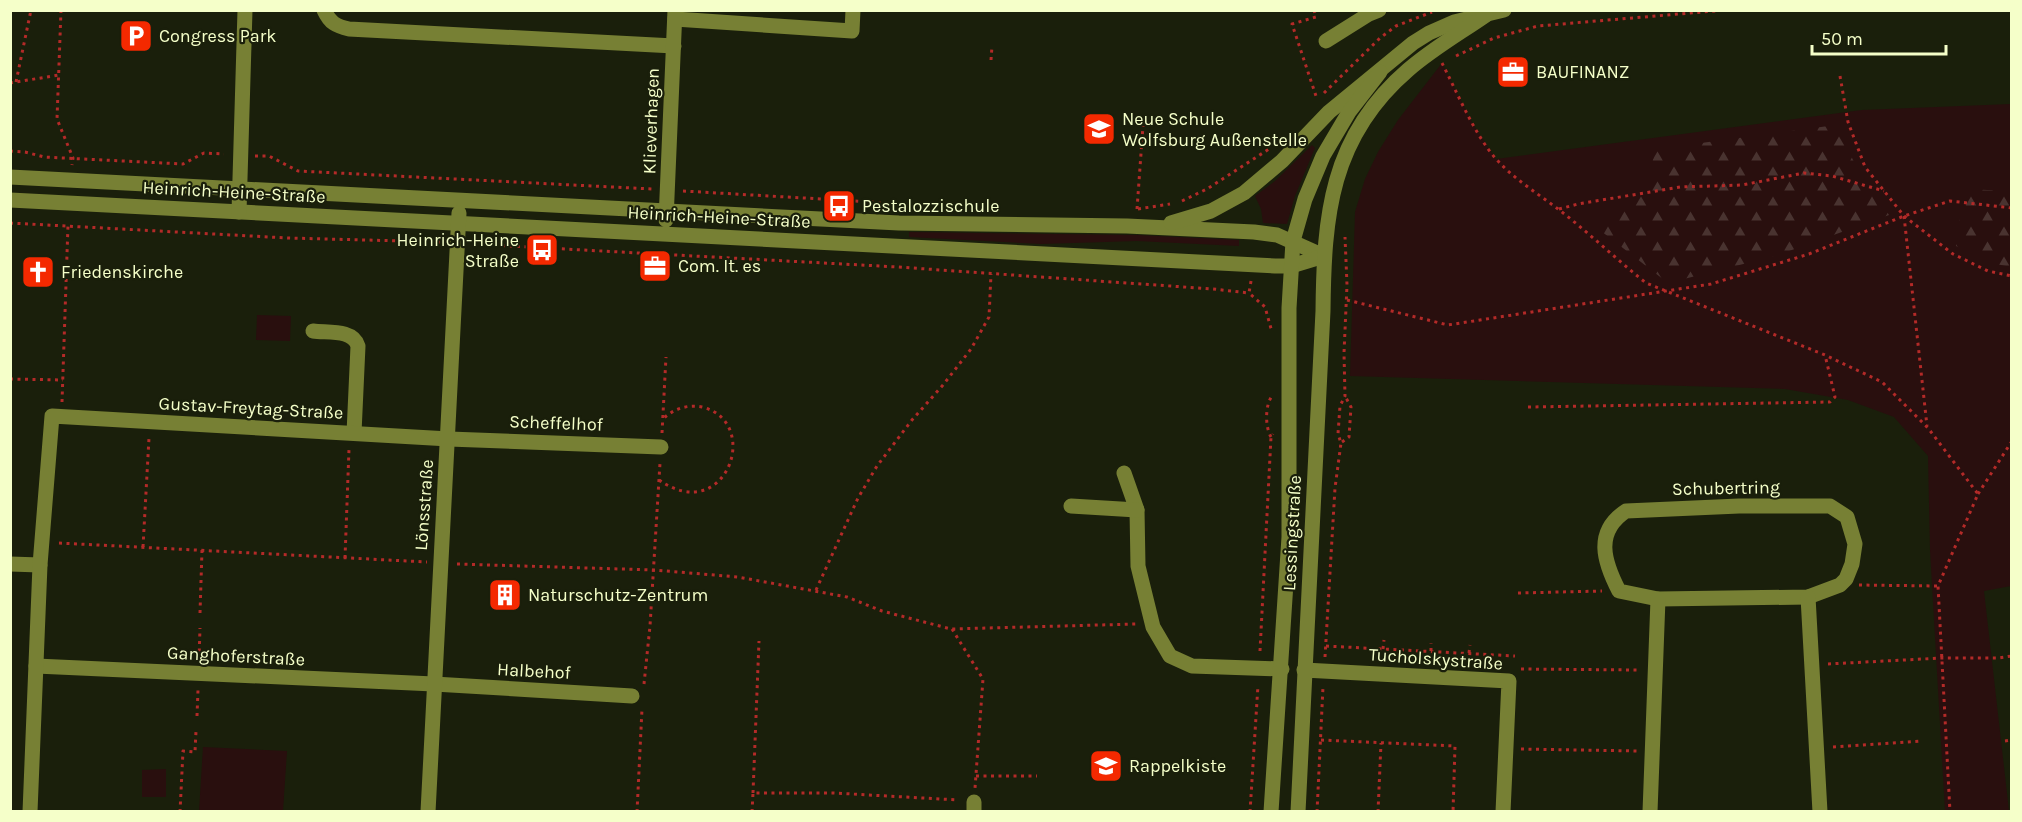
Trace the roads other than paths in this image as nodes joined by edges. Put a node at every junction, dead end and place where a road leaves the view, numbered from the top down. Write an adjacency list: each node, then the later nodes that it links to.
1 (245, 10): 12 (street)
2 (324, 10): 9 (street)
3 (853, 10): 6 (street)
4 (1379, 10): 8 (street)
5 (1504, 10): 7 (street)
6 (675, 15): 9 (street, Klieverhagen)
7 (1486, 15): 10 (street); 21 (street, Lessingstraße)
8 (1326, 41)
9 (674, 46): 15 (street, Klieverhagen)
10 (1380, 72): 18 (street, Heinrich-Heine-Straße); 20 (street, Lessingstraße)
11 (10, 177): 12 (street, Heinrich-Heine-Straße)
12 (239, 189): 14 (street, Heinrich-Heine-Straße); 16 (street)
13 (10, 200): 16 (street, Heinrich-Heine-Straße)
14 (460, 201): 15 (street, Heinrich-Heine-Straße); 17 (street, Lönsstraße)
15 (666, 211): 18 (street, Heinrich-Heine-Straße); 19 (street, Klieverhagen)
16 (239, 212): 17 (street, Heinrich-Heine-Straße)
17 (459, 223): 19 (street, Heinrich-Heine-Straße); 25 (street, Lönsstraße)
18 (1157, 227): 20 (street, Heinrich-Heine-Straße)
19 (665, 234): 22 (street, Heinrich-Heine-Straße)
20 (1293, 241): 21 (street, Heinrich-Heine-Straße); 22 (street, Lessingstraße)
21 (1324, 256): 22 (street, Heinrich-Heine-Straße); 36 (street, Lessingstraße)
22 (1291, 266): 35 (street, Lessingstraße)
23 (313, 331): 24 (street)
24 (352, 433): 25 (street, Gustav-Freytag-Straße); 31 (street, Gustav-Freytag-Straße)
25 (448, 439): 26 (street, Scheffelhof); 37 (street, Lönsstraße)
26 (661, 447)
27 (1124, 473): 29 (street)
28 (1071, 506): 29 (street)
29 (1137, 510): 35 (street)
30 (10, 564): 31 (street)
31 (40, 565): 34 (street)
32 (1808, 597): 33 (street); 33 (street, Schubertring); 45 (street)
33 (1658, 599): 44 (street)
34 (36, 666): 37 (street, Ganghoferstraße); 39 (street)
35 (1282, 669): 41 (street, Lessingstraße)
36 (1304, 670): 42 (street, Lessingstraße); 43 (street, Tucholskystraße)
37 (434, 684): 38 (street, Halbehof); 40 (street, Lönsstraße)
38 (632, 696)
39 (30, 812)
40 (428, 812)
41 (1271, 812)
42 (1298, 812)
43 (1503, 812)
44 (1650, 812)
45 (1820, 812)

